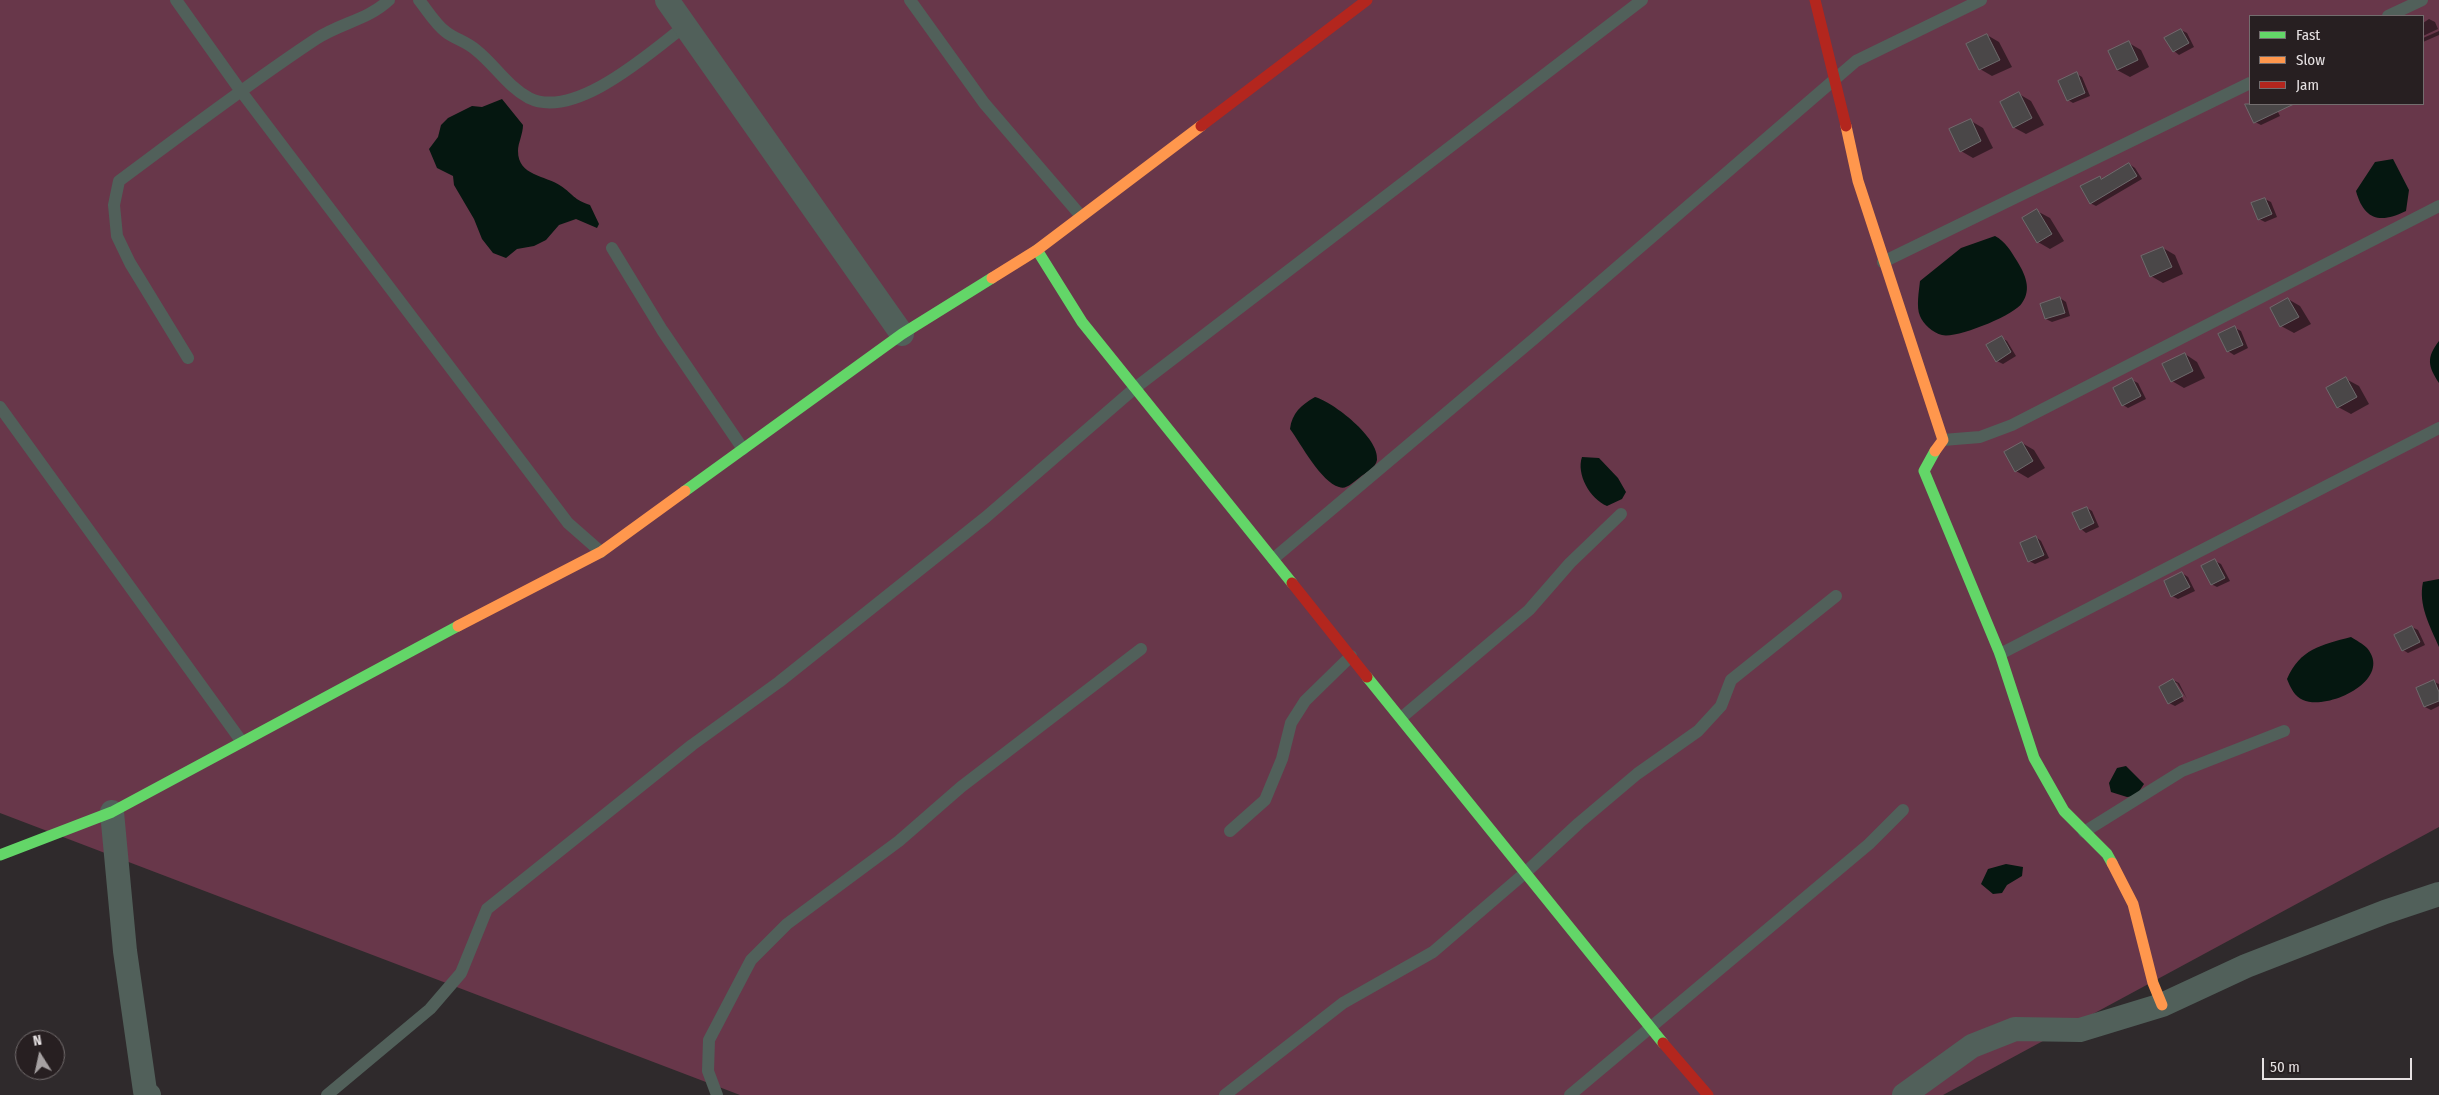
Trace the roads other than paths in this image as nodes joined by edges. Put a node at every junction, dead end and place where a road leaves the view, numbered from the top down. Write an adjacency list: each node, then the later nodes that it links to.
1 (176, 0): 15 (lane)
2 (389, 0): 15 (lane)
3 (419, 0): 12 (lane)
4 (667, 0): 12 (street)
5 (910, 0): 17 (lane)
6 (1367, 0): 17 (street)
7 (1642, 0): 23 (lane)
8 (1815, 0): 13 (street)
9 (1981, 0): 13 (lane)
10 (2422, 0): 11 (lane)
11 (2390, 15)
12 (686, 25): 21 (street)
13 (1836, 79): 20 (street); 30 (lane)
14 (2249, 83): 20 (lane)
15 (240, 90): 22 (lane); 29 (lane)
16 (2439, 206): 26 (lane)
17 (1081, 216): 19 (street)
18 (612, 248): 27 (lane)
19 (1037, 250): 21 (street); 23 (street)
20 (1884, 262): 26 (street)
21 (902, 334): 27 (street)
22 (188, 358)
23 (1135, 388): 30 (street); 48 (lane)
24 (0, 407): 37 (lane)
25 (2439, 428): 33 (lane)
26 (1943, 440): 33 (street)
27 (743, 449): 29 (street)
28 (1621, 514): 35 (lane)
29 (601, 552): 37 (street)
30 (1273, 559): 34 (street)
31 (1836, 596): 43 (lane)
32 (1141, 649): 49 (lane)
33 (2000, 654): 41 (street)
34 (1351, 656): 35 (street); 40 (lane)
35 (1401, 718): 43 (street)
36 (2284, 731): 41 (lane)
37 (242, 742): 39 (street)
38 (1903, 810): 46 (lane)
39 (112, 812): 42 (street); 47 (street)
40 (1230, 831)
41 (2084, 832): 45 (street)
42 (0, 855)
43 (1525, 873): 46 (street); 50 (lane)
44 (2439, 894): 45 (street)
45 (2162, 1005): 53 (street)
46 (1652, 1029): 51 (lane); 52 (street)
47 (149, 1095)
48 (327, 1095)
49 (717, 1095)
50 (1226, 1095)
51 (1570, 1095)
52 (1708, 1095)
53 (1904, 1095)

